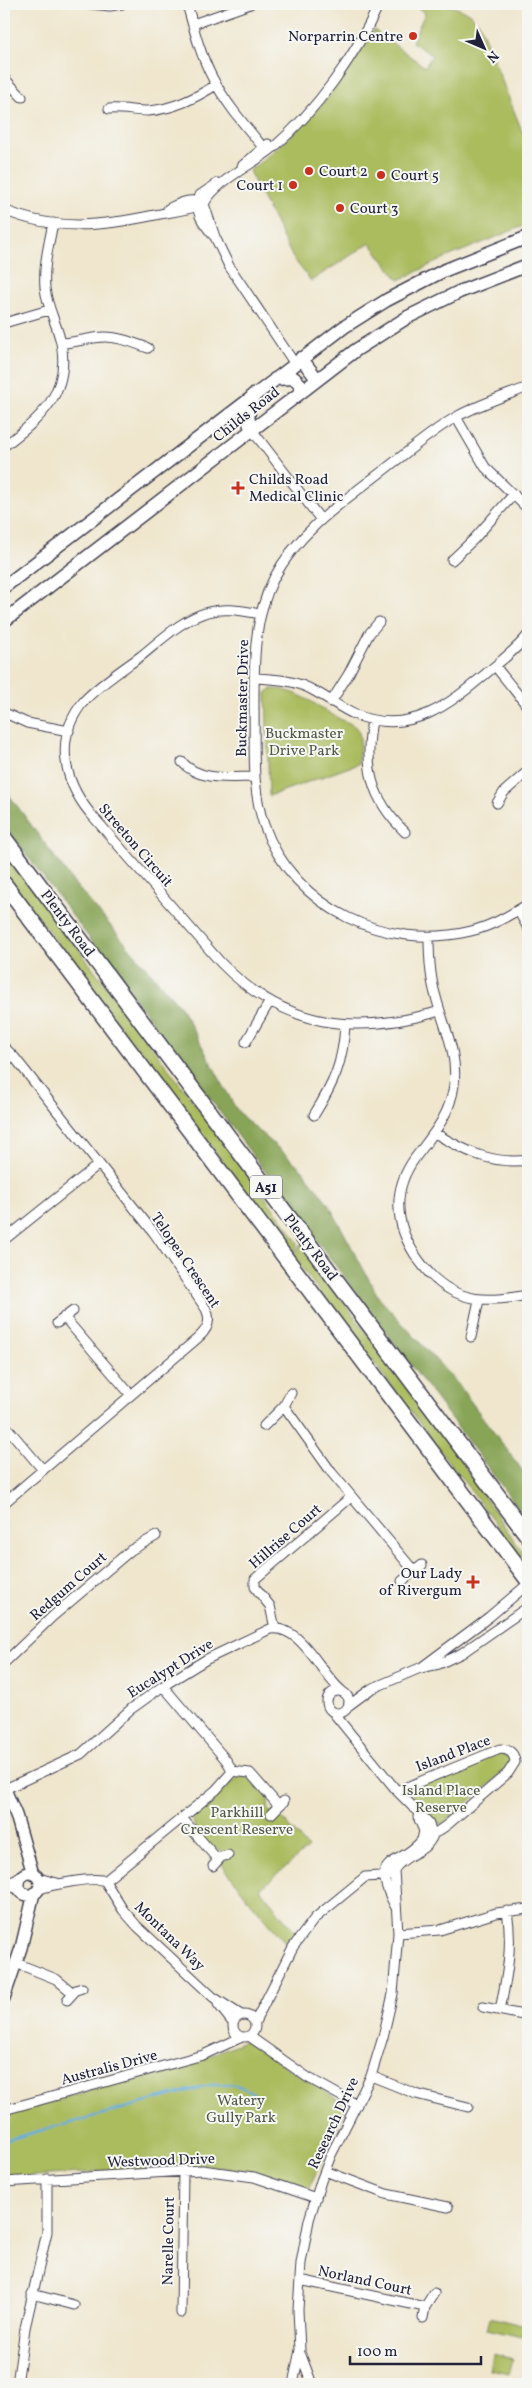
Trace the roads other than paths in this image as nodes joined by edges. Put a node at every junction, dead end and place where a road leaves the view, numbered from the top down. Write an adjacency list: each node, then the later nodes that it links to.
1 (91, 4): 2 (street)
2 (122, 4)
3 (188, 4): 6 (street)
4 (250, 4): 6 (street)
5 (380, 4): 11 (street)
6 (193, 24): 8 (street)
7 (4, 78): 9 (street)
8 (216, 85): 10 (street); 11 (street)
9 (22, 98)
10 (109, 109)
11 (265, 150): 12 (street)
12 (200, 204): 14 (street); 21 (street)
13 (4, 210): 14 (street)
14 (53, 223): 17 (street)
15 (528, 237): 21 (main road, Childs Road)
16 (528, 265): 23 (main road, Childs Road)
17 (50, 310): 18 (street); 19 (street)
18 (4, 322)
19 (61, 343): 20 (street); 29 (street)
20 (148, 348)
21 (298, 361): 22 (main road, Childs Road); 23 (main road)
22 (275, 378): 25 (main road); 26 (main road, Childs Road)
23 (314, 382): 25 (main road, Childs Road)
24 (528, 387): 27 (street, Buckmaster Drive)
25 (300, 393): 28 (main road, Childs Road)
26 (254, 395): 28 (main road); 34 (main road, Childs Road)
27 (456, 417): 30 (street); 32 (street, Buckmaster Drive)
28 (252, 430): 32 (street); 36 (main road, Childs Road)
29 (4, 446)
30 (514, 494): 31 (street); 33 (street)
31 (528, 508)
32 (321, 520): 35 (street, Buckmaster Drive)
33 (452, 560)
34 (4, 587)
35 (261, 614): 40 (street, Buckmaster Drive); 45 (street, Streeton Circuit)
36 (4, 621)
37 (379, 622): 41 (street)
38 (528, 635): 39 (street)
39 (495, 666): 42 (street); 44 (street)
40 (254, 678): 41 (street); 48 (street, Buckmaster Drive)
41 (331, 702): 44 (street)
42 (528, 707)
43 (7, 714): 45 (street)
44 (372, 720): 50 (street)
45 (69, 731): 57 (street, Streeton Circuit)
46 (182, 762): 48 (street)
47 (528, 771): 49 (street)
48 (255, 777): 56 (street, Buckmaster Drive)
49 (497, 803)
50 (404, 832)
51 (4, 838): 80 (highway, Plenty Road / A51)
52 (4, 884): 81 (highway, Plenty Road / A51)
53 (528, 904): 54 (street, Buckmaster Drive)
54 (518, 910): 55 (street); 56 (street, Buckmaster Drive)
55 (528, 928)
56 (429, 937): 58 (street)
57 (270, 1001): 59 (street, Streeton Circuit); 60 (street)
58 (440, 1011): 59 (street, Streeton Circuit); 63 (street)
59 (345, 1025): 62 (street)
60 (246, 1042)
61 (4, 1047): 65 (street, Telopea Crescent)
62 (314, 1115)
63 (435, 1133): 64 (street); 68 (street)
64 (528, 1160)
65 (100, 1164): 66 (street); 72 (street, Telopea Crescent)
66 (4, 1240)
67 (528, 1295): 68 (street)
68 (479, 1300): 70 (street)
69 (73, 1311): 72 (street)
70 (471, 1337)
71 (291, 1394): 73 (street)
72 (132, 1395): 76 (street, Telopea Crescent)
73 (284, 1406): 75 (street); 77 (street)
74 (4, 1424): 76 (street)
75 (264, 1426)
76 (43, 1470): 78 (street, Telopea Crescent)
77 (351, 1496): 82 (street); 85 (street, Hillrise Court)
78 (4, 1503)
79 (156, 1536): 86 (street, Redgum Court)
80 (528, 1536)
81 (528, 1580)
82 (402, 1581)
83 (528, 1584): 88 (street)
84 (528, 1607): 88 (street)
85 (275, 1628): 87 (street); 89 (street, Eucalypt Drive)
86 (4, 1664)
87 (322, 1668): 91 (street); 92 (street)
88 (420, 1668): 90 (street)
89 (163, 1686): 96 (street); 97 (street, Eucalypt Drive)
90 (371, 1689): 91 (street); 93 (street)
91 (343, 1692): 92 (street); 93 (street)
92 (328, 1697): 94 (street)
93 (348, 1707): 94 (street); 95 (street)
94 (332, 1711): 95 (street)
95 (350, 1734): 98 (street)
96 (231, 1771): 99 (street); 100 (street)
97 (4, 1788): 105 (street)
98 (397, 1790): 101 (street); 101 (street, Island Place)
99 (271, 1814)
100 (182, 1818): 102 (street); 104 (street)
101 (429, 1833): 103 (street)
102 (228, 1855)
103 (389, 1875): 109 (street, Research Drive); 114 (street)
104 (105, 1881): 105 (street); 112 (street, Montana Way)
105 (29, 1884): 106 (street); 110 (street)
106 (4, 1885)
107 (528, 1909): 108 (street)
108 (507, 1911): 109 (street); 116 (street)
109 (398, 1934): 124 (street, Research Drive)
110 (16, 1963): 111 (street); 113 (street)
111 (82, 1988)
112 (213, 1997): 117 (street, Montana Way); 120 (street, Montana Way)
113 (4, 1998)
114 (266, 1999): 117 (street); 119 (street)
115 (483, 2007): 116 (street)
116 (500, 2010): 118 (street)
117 (244, 2015): 119 (street, Montana Way); 120 (street)
118 (523, 2015)
119 (255, 2025): 121 (street); 123 (street)
120 (233, 2026): 121 (street, Montana Way); 122 (street)
121 (245, 2037): 122 (street, Australis Drive); 123 (street)
122 (221, 2048): 127 (street, Australis Drive)
123 (277, 2055): 125 (street)
124 (371, 2076): 125 (street, Research Drive); 126 (street)
125 (357, 2105): 129 (street, Research Drive)
126 (468, 2107)
127 (4, 2110)
128 (183, 2170): 130 (street, Westwood Drive); 132 (street, Westwood Drive); 139 (street, Narelle Court)
129 (325, 2172): 132 (street, Research Drive); 133 (street)
130 (47, 2179): 131 (street, Westwood Drive); 136 (street)
131 (4, 2182)
132 (316, 2198): 134 (street, Research Drive)
133 (448, 2207)
134 (300, 2280): 138 (street, Norland Court); 141 (street, Research Drive)
135 (434, 2292): 138 (street, Norland Court)
136 (32, 2294): 137 (street); 142 (street)
137 (74, 2305)
138 (425, 2307): 140 (street, Norland Court)
139 (181, 2313)
140 (422, 2318)
141 (300, 2350): 143 (street, Research Drive); 144 (street, Research Drive)
142 (17, 2384)
143 (294, 2384)
144 (312, 2384)

